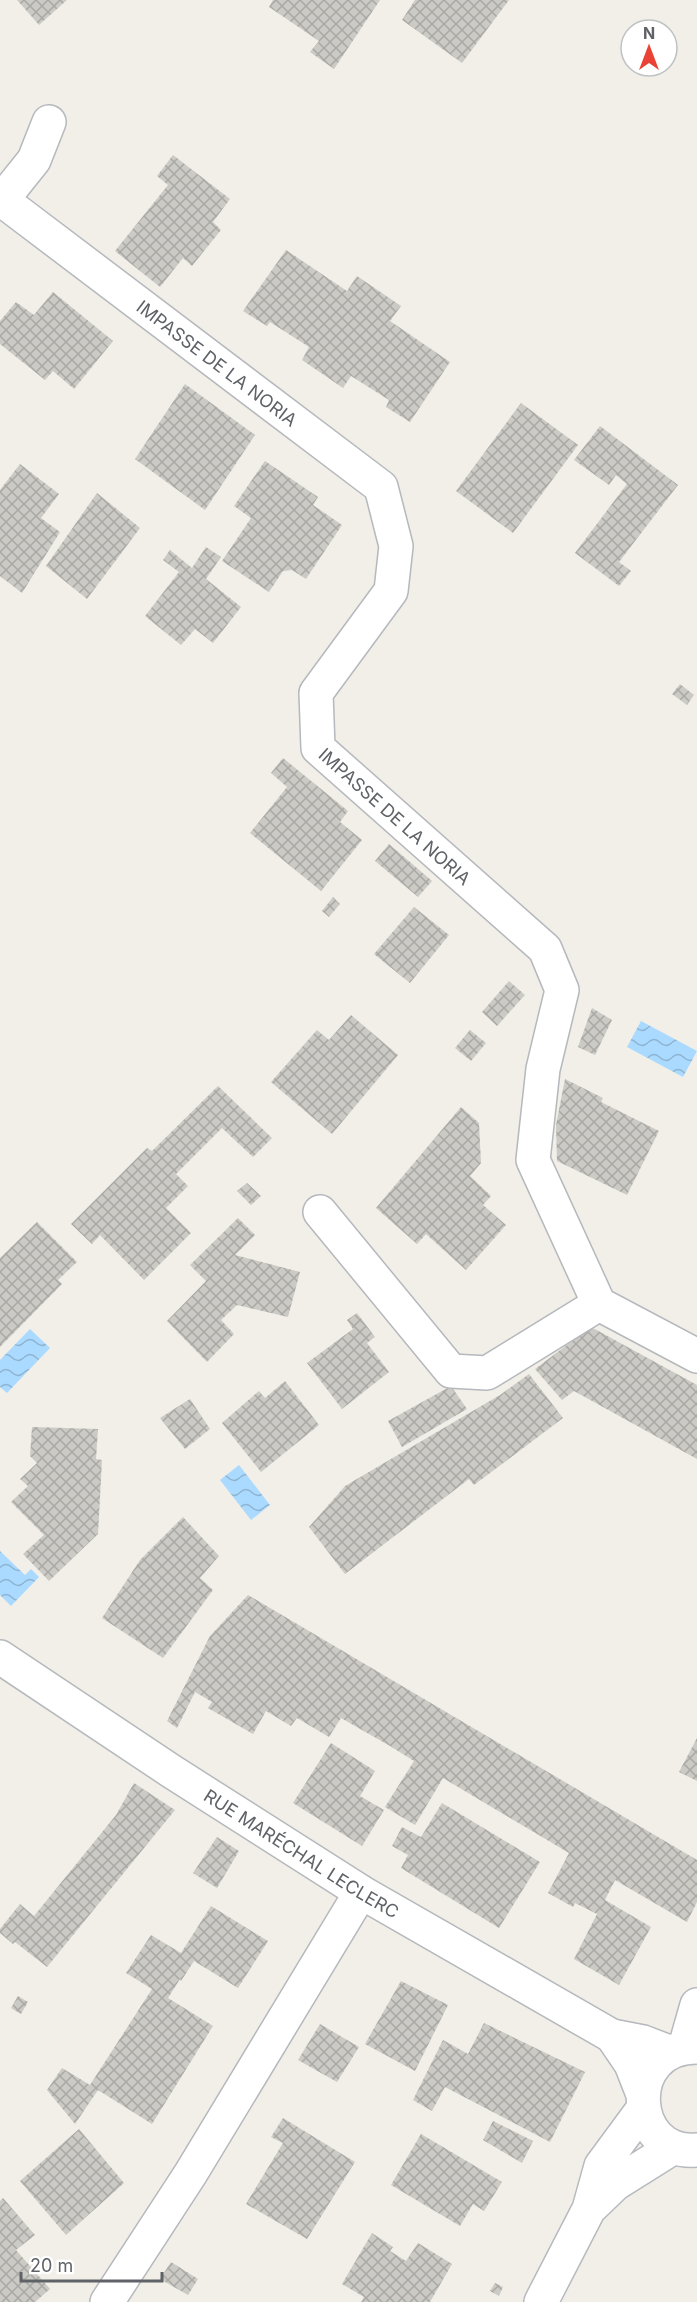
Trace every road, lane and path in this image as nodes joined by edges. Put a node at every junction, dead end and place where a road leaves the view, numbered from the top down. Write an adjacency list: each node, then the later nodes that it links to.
1 (49, 122): 2 (street)
2 (1, 200): 4 (street, IMPASSE DE LA NORIA)
3 (320, 1212): 4 (street)
4 (599, 1304): 5 (street)
5 (697, 1356)
6 (0, 1657): 7 (street, RUE MARÉCHAL LECLERC)
7 (361, 1892): 9 (street, RUE MARÉCHAL LECLERC); 14 (street)
8 (697, 2005): 10 (street)
9 (612, 2036): 10 (street, RUE MARÉCHAL LECLERC); 11 (street, RUE MARÉCHAL LECLERC)
10 (684, 2048): 11 (street)
11 (643, 2100): 12 (street, RUE MARÉCHAL LECLERC); 13 (street)
12 (686, 2148): 13 (street)
13 (589, 2209): 15 (street)
14 (107, 2302)
15 (541, 2302)

